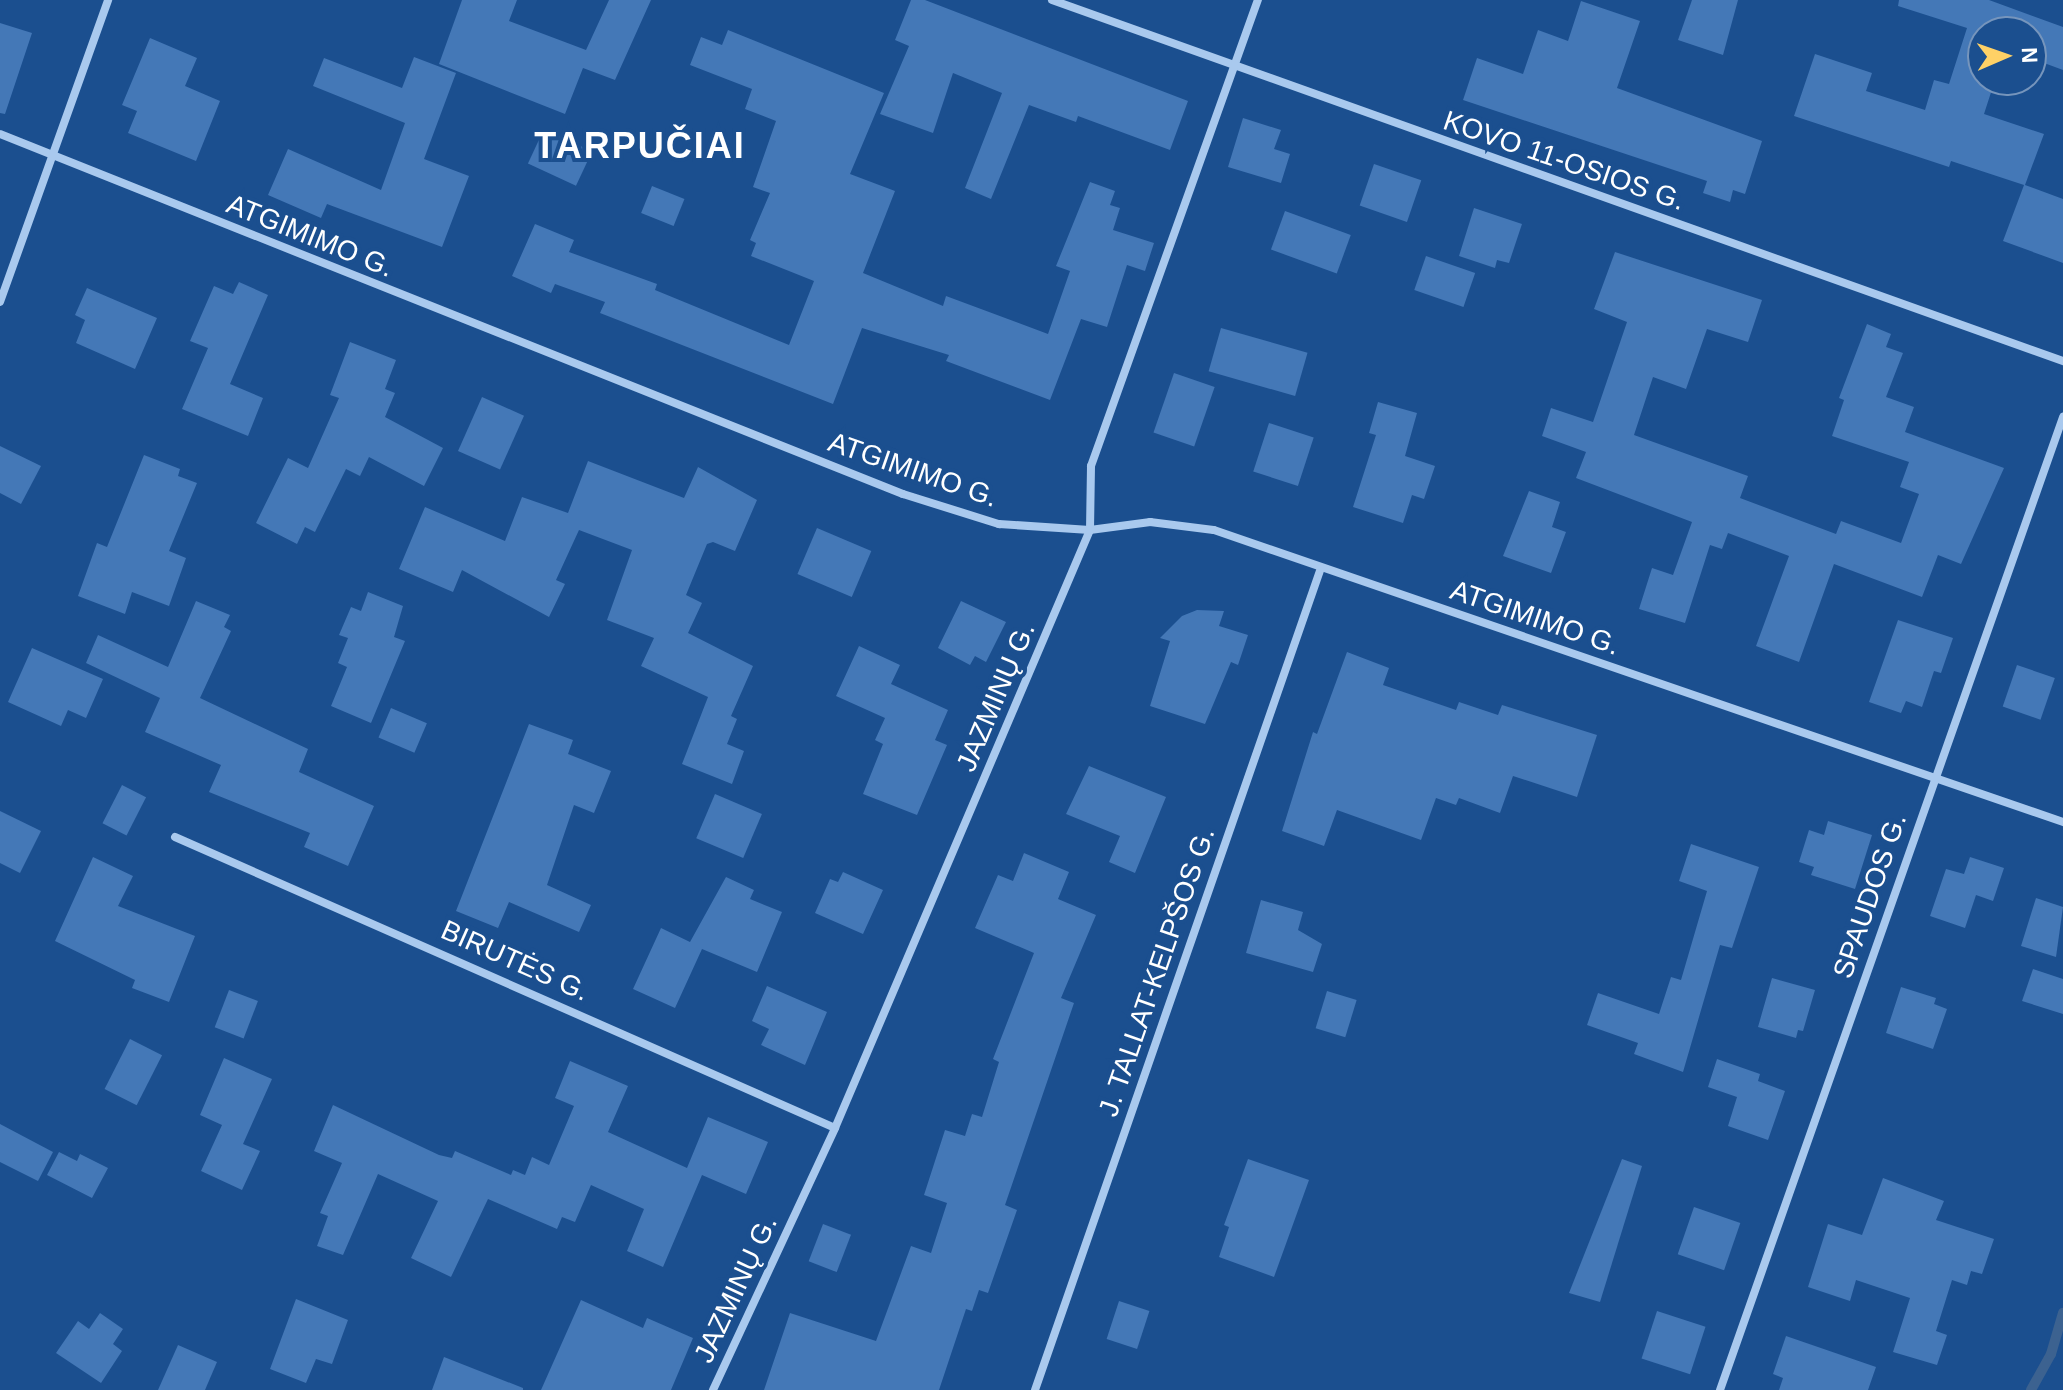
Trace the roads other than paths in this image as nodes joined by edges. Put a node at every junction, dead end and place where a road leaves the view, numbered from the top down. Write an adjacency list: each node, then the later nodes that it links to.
1 (108, 0): 6 (street)
2 (1052, 0): 4 (street, KOVO 11-OSIOS G.)
3 (1258, 0): 4 (street, JAZMINŲ G.)
4 (1234, 68): 8 (street, KOVO 11-OSIOS G.); 10 (street, JAZMINŲ G.)
5 (0, 134): 6 (street, ATGIMIMO G.)
6 (54, 158): 7 (street); 10 (street, ATGIMIMO G.)
7 (0, 302)
8 (2063, 361)
9 (2063, 417): 12 (street, SPAUDOS G.)
10 (1090, 530): 11 (street, ATGIMIMO G.); 15 (street, JAZMINŲ G.)
11 (1321, 568): 12 (street, ATGIMIMO G.); 17 (street, J. TALLAT-KELPŠOS G.)
12 (1935, 778): 13 (street, ATGIMIMO G.); 18 (street, SPAUDOS G.)
13 (2063, 822)
14 (175, 837): 15 (street, BIRUTĖS G.)
15 (835, 1128): 16 (street, JAZMINŲ G.)
16 (713, 1390)
17 (1035, 1390)
18 (1720, 1390)

